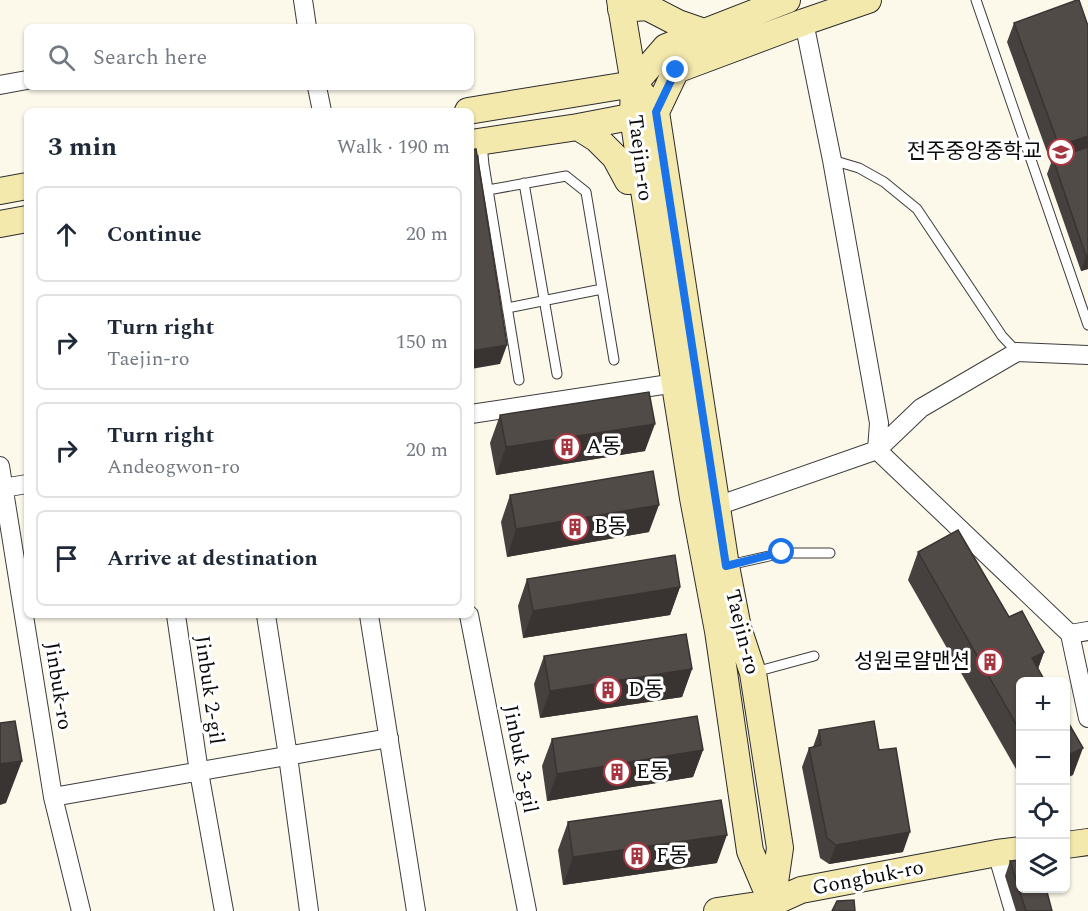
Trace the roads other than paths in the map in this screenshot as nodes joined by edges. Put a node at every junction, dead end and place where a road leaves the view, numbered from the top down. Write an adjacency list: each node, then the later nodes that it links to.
1 (303, 0): 7 (street)
2 (787, 0): 8 (street)
3 (868, 0): 6 (street)
4 (976, 0): 29 (lane)
5 (620, 4): 8 (street); 10 (street, Taejin-ro)
6 (804, 22): 15 (street); 18 (street)
7 (307, 24)
8 (704, 32): 10 (street)
9 (24, 81): 11 (street)
10 (634, 84): 14 (street); 15 (street, Taejin-ro)
11 (0, 85)
12 (318, 90): 13 (street)
13 (321, 108)
14 (474, 110)
15 (644, 115): 16 (street); 19 (street, Taejin-ro); 41 (street, Taejin-ro)
16 (578, 127): 17 (street); 19 (street)
17 (476, 142): 22 (lane)
18 (832, 160): 30 (lane); 37 (street)
19 (642, 178): 35 (street, Taejin-ro)
20 (524, 183): 22 (lane); 26 (lane); 27 (lane)
21 (24, 187): 23 (street)
22 (488, 190): 28 (lane)
23 (0, 191)
24 (24, 220): 25 (street)
25 (0, 224)
26 (602, 289): 27 (lane); 32 (lane)
27 (545, 300): 28 (lane); 33 (lane)
28 (507, 308): 34 (lane)
29 (1088, 325)
30 (1017, 352): 31 (street); 37 (street)
31 (1088, 355)
32 (614, 360)
33 (557, 374)
34 (519, 380)
35 (676, 383): 36 (street); 62 (street, Taejin-ro)
36 (474, 414)
37 (877, 450): 41 (street); 51 (street)
38 (0, 466): 40 (street, Jinbuk-ro)
39 (24, 484): 40 (street)
40 (3, 488): 45 (street, Jinbuk-ro)
41 (717, 506): 43 (street, Taejin-ro)
42 (830, 552): 43 (lane)
43 (726, 566): 53 (street, Taejin-ro)
44 (24, 618): 58 (street, Jinbuk-ro)
45 (24, 618)
46 (176, 618): 57 (street, Jinbuk 2-gil)
47 (266, 618): 56 (street)
48 (369, 618): 55 (street)
49 (469, 618): 67 (street, Jinbuk 3-gil)
50 (1088, 631): 51 (street)
51 (1070, 634): 54 (street)
52 (814, 656): 53 (lane)
53 (753, 673): 62 (street, Taejin-ro)
54 (1088, 718)
55 (389, 738): 56 (street, Jinbuk 2-gil); 66 (street)
56 (288, 756): 57 (street, Jinbuk 2-gil); 65 (street)
57 (199, 772): 58 (street, Jinbuk 2-gil); 64 (street, Jinbuk 2-gil)
58 (53, 797): 63 (street, Jinbuk-ro)
59 (1088, 842): 60 (street)
60 (1070, 844)
61 (1009, 852): 62 (street, Gongbuk-ro); 69 (street)
62 (772, 907): 68 (street, Gongbuk-ro)
63 (81, 911)
64 (224, 911)
65 (309, 911)
66 (416, 911)
67 (527, 911)
68 (717, 911)
69 (1014, 911)

